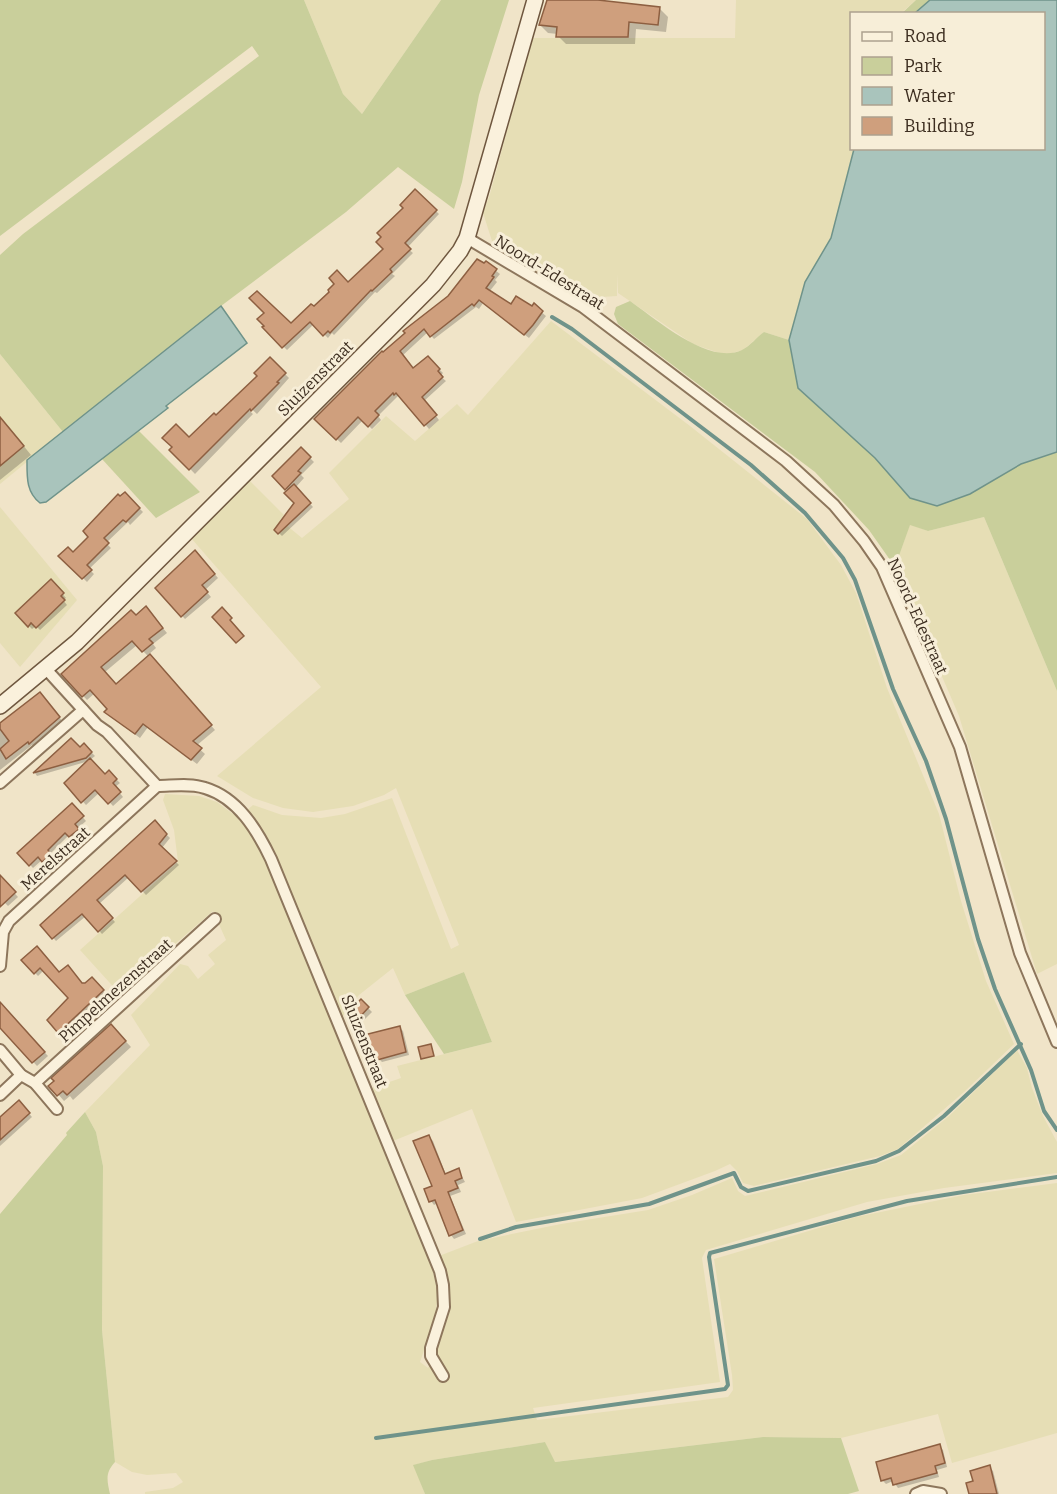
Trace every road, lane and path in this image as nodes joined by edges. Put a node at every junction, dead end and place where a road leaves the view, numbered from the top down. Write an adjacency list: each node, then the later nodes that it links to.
1 (535, 0): 2 (street, Sluizenstraat)
2 (467, 238): 3 (street, Sluizenstraat); 11 (street, Noord-Edestraat)
3 (46, 669): 4 (street, Sluizenstraat); 5 (street)
4 (0, 706)
5 (83, 710): 6 (street); 7 (street)
6 (0, 783)
7 (157, 786): 9 (street, Merelstraat); 17 (street, Sluizenstraat)
8 (215, 919): 14 (street, Pimpelmezenstraat)
9 (2, 932): 10 (street, Merelstraat)
10 (0, 966)
11 (1057, 1042)
12 (0, 1050): 13 (street)
13 (21, 1075): 14 (street); 15 (street)
14 (35, 1083): 16 (street)
15 (0, 1095)
16 (57, 1109)
17 (443, 1376)
18 (916, 1494): 19 (street)
19 (941, 1494)

